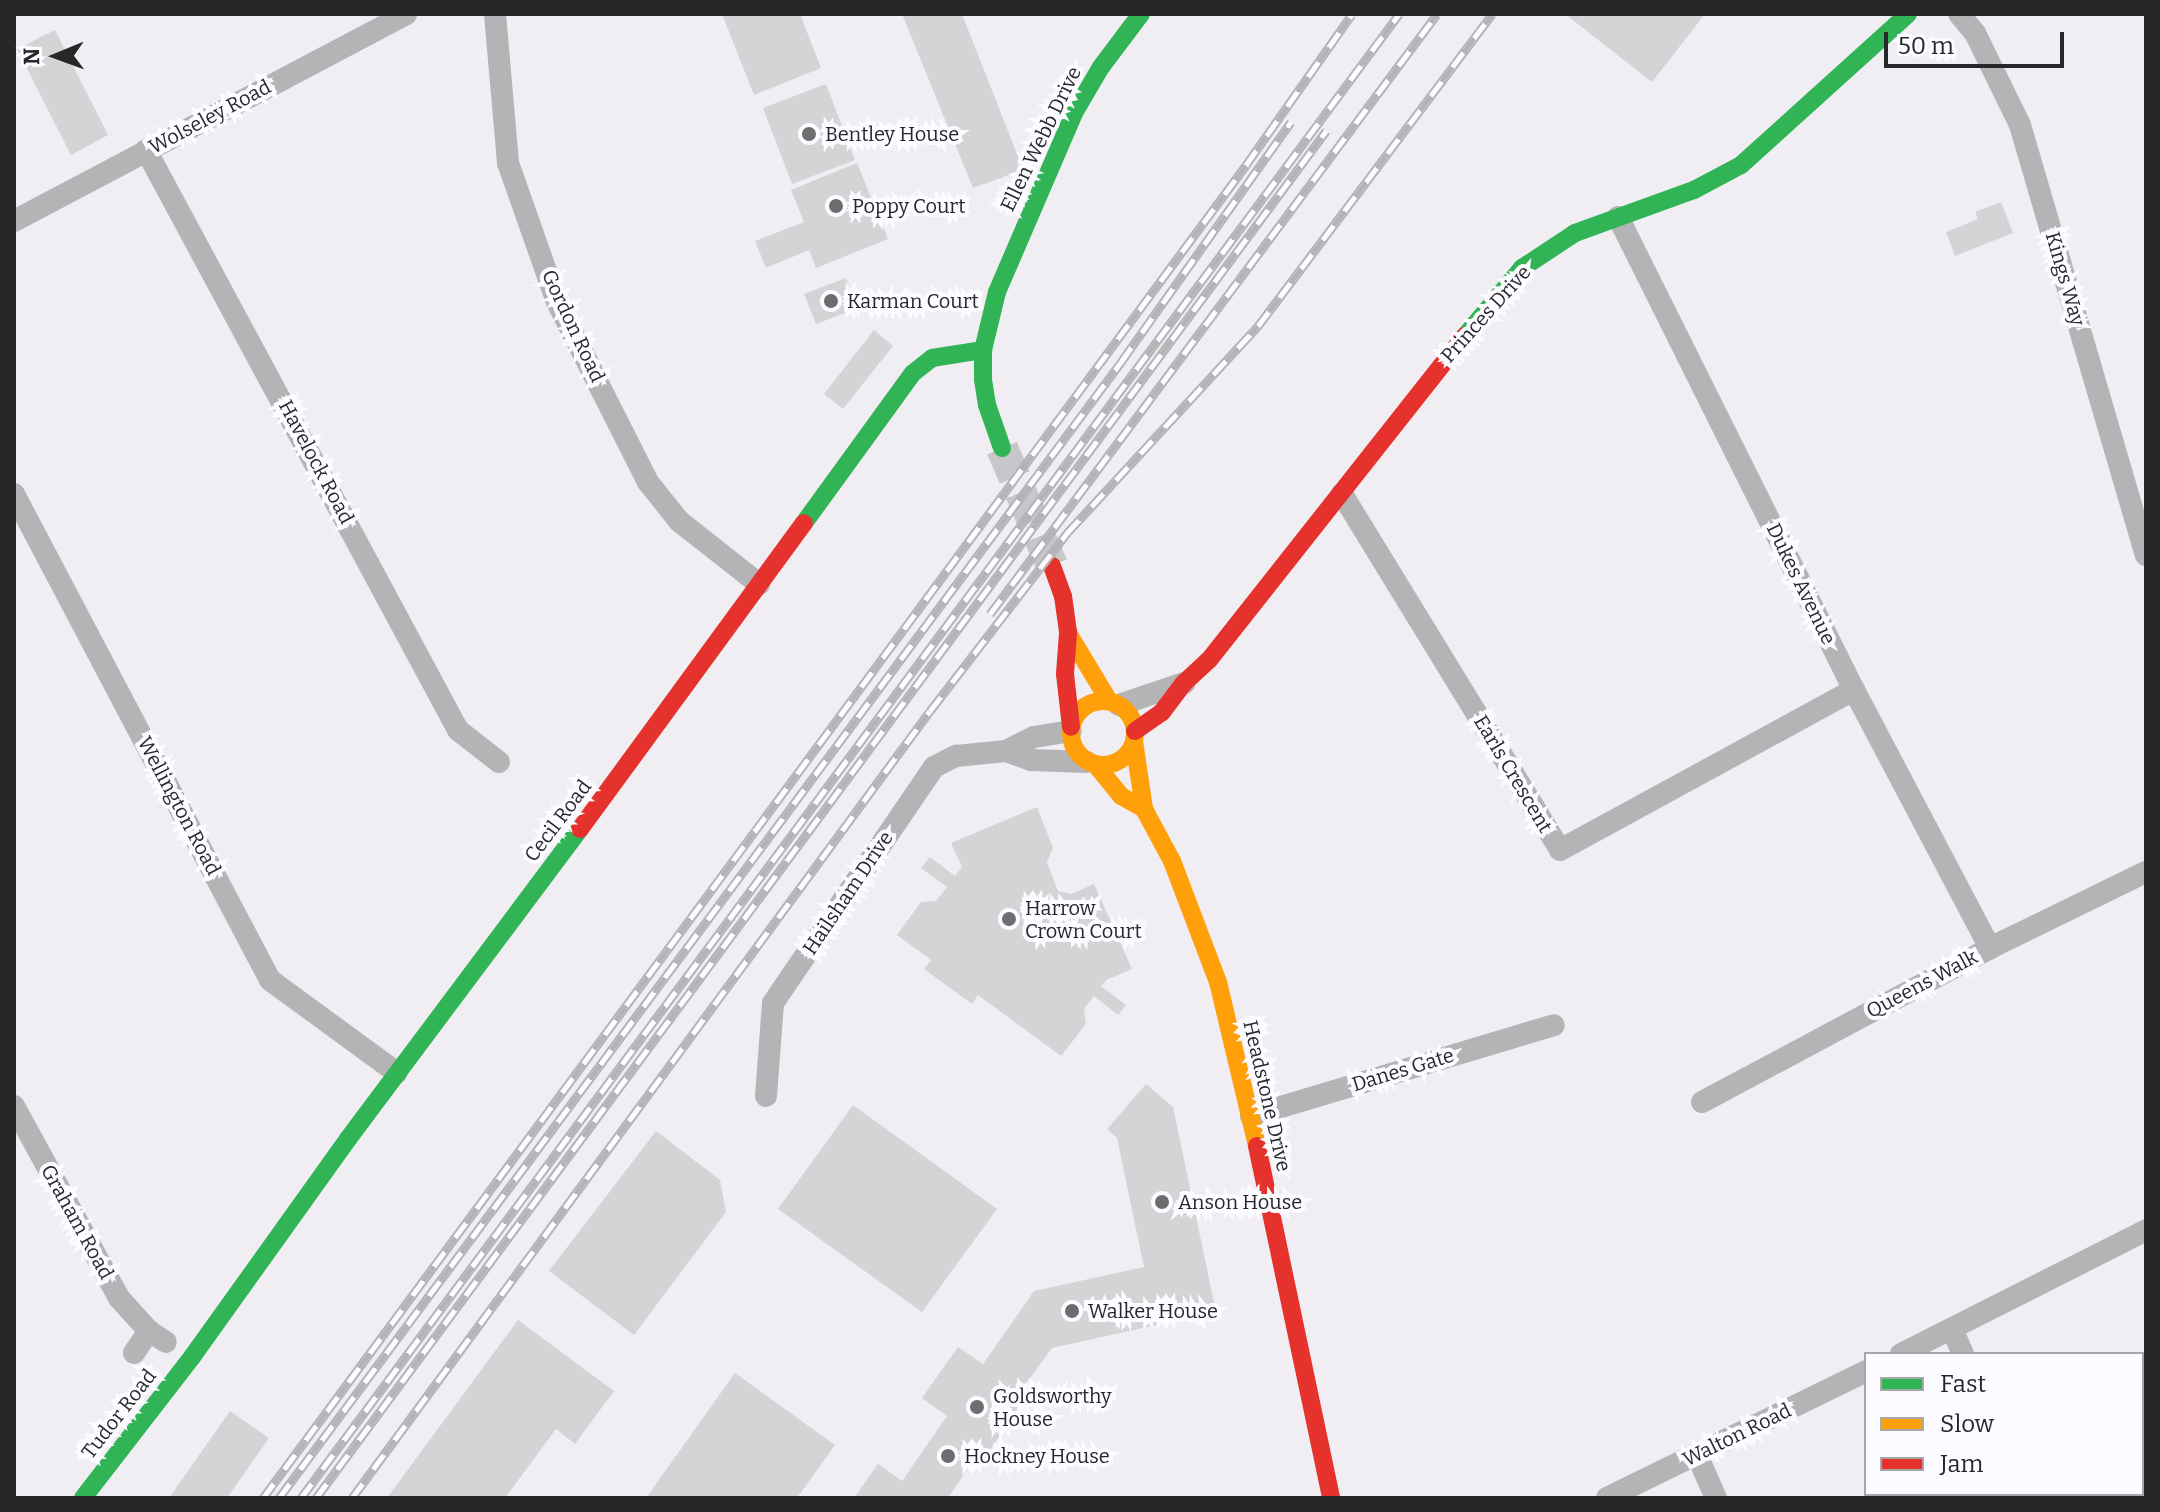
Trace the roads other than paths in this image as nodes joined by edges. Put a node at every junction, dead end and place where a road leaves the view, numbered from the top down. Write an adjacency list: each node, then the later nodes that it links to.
1 (406, 14): 6 (street, Wolseley Road)
2 (495, 14): 15 (street, Gordon Road)
3 (1141, 14): 9 (street, Ellen Webb Drive)
4 (1908, 14): 7 (street, Princes Drive)
5 (1959, 14): 13 (street, Kings Way)
6 (146, 150): 8 (street, Wolseley Road); 23 (street, Havelock Road)
7 (1618, 217): 12 (street, Princes Drive); 18 (street, Dukes Avenue)
8 (14, 221)
9 (983, 350): 10 (street); 15 (street, Cecil Road)
10 (1002, 448)
11 (14, 494): 29 (street, Wellington Road)
12 (1342, 494): 17 (street, Princes Drive); 18 (street, Earls Crescent)
13 (2146, 555)
14 (1052, 566): 16 (street)
15 (759, 584): 29 (street, Cecil Road)
16 (1068, 633): 19 (street); 20 (street)
17 (1184, 683): 19 (street, Princes Drive); 21 (street, Princes Drive)
18 (1854, 690): 27 (street, Dukes Avenue)
19 (1114, 703): 20 (street); 21 (street)
20 (1071, 729): 22 (street, Hailsham Drive); 24 (street)
21 (1135, 736): 24 (street); 25 (street, Headstone Drive)
22 (1006, 751): 24 (street, Hailsham Drive); 30 (street, Hailsham Drive)
23 (499, 762)
24 (1092, 763): 25 (street, Headstone Drive)
25 (1144, 809): 33 (street, Headstone Drive)
26 (2146, 872): 27 (street, Queens Walk)
27 (1990, 948): 31 (street, Queens Walk)
28 (1554, 1025): 33 (street, Danes Gate)
29 (397, 1073): 39 (street, Cecil Road)
30 (766, 1096)
31 (1702, 1102)
32 (14, 1106): 38 (street, Graham Road)
33 (1251, 1116): 43 (street, Headstone Drive)
34 (2146, 1230): 35 (street)
35 (1952, 1329): 36 (street); 37 (street)
36 (1905, 1352)
37 (1962, 1352)
38 (134, 1353)
39 (192, 1357): 42 (street, Tudor Road)
40 (1864, 1372): 41 (street, Walton Road)
41 (1697, 1455): 44 (street, Walton Road); 45 (street)
42 (83, 1498)
43 (1331, 1498)
44 (1607, 1498)
45 (1716, 1498)

